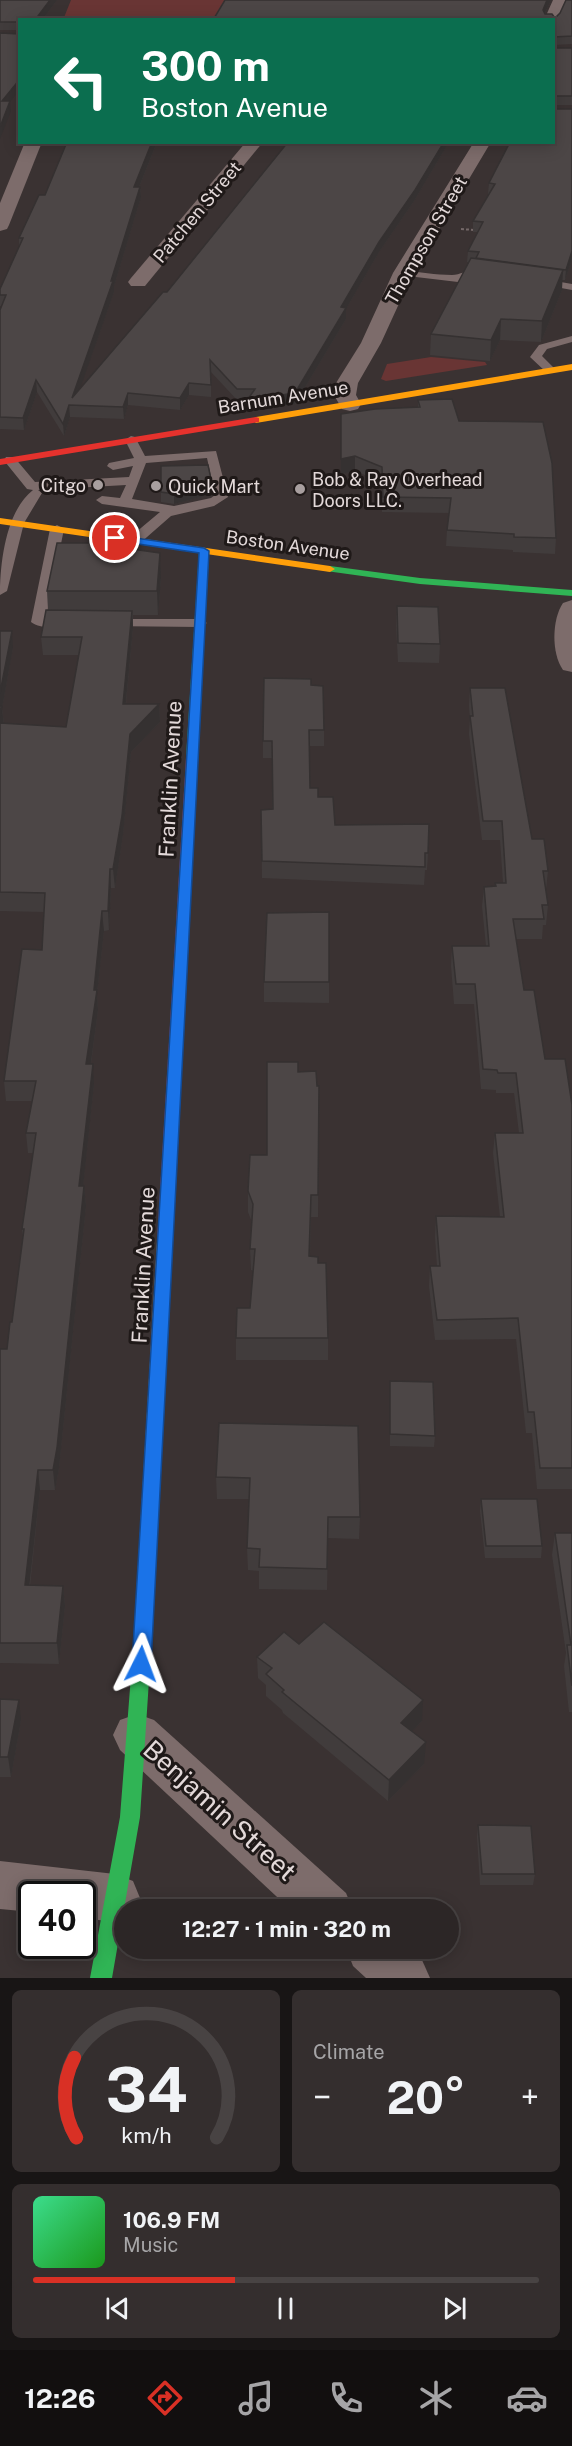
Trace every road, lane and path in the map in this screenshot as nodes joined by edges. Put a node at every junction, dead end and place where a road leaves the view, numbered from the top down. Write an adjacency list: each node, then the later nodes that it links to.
1 (560, 0): 2 (street)
2 (552, 18)
3 (33, 144): 6 (street)
4 (253, 144): 10 (street, Patchen Street)
5 (482, 144): 7 (street, Thompson Street)
6 (0, 225)
7 (403, 273): 8 (lane); 15 (street, Thompson Street)
8 (501, 277)
9 (524, 279): 11 (lane)
10 (138, 282)
11 (572, 287)
12 (572, 339): 14 (lane)
13 (572, 367): 14 (street, Barnum Avenue)
14 (550, 370): 15 (street, Barnum Avenue)
15 (350, 404): 16 (street, Barnum Avenue)
16 (131, 441): 17 (lane); 18 (street, Barnum Avenue)
17 (141, 460): 19 (lane); 21 (lane); 26 (lane)
18 (5, 461): 22 (lane)
19 (113, 466)
20 (85, 471): 22 (lane)
21 (134, 481): 22 (lane); 25 (lane)
22 (32, 486): 23 (lane); 28 (lane)
23 (76, 495)
24 (102, 500): 25 (lane)
25 (124, 502): 26 (lane)
26 (173, 510): 30 (lane)
27 (0, 521): 28 (street, Boston Avenue)
28 (17, 523): 29 (street, Boston Avenue); 32 (lane)
29 (57, 529): 30 (street, Boston Avenue); 35 (lane)
30 (134, 541): 31 (street, Boston Avenue)
31 (204, 551): 33 (street, Boston Avenue); 35 (street, Franklin Avenue)
32 (0, 591)
33 (572, 593)
34 (572, 608): 36 (street)
35 (200, 622): 37 (street, Franklin Avenue)
36 (572, 664)
37 (137, 1735): 39 (street, Franklin Avenue); 40 (street, Benjamin Street)
38 (0, 1885): 39 (street)
39 (115, 1898): 42 (street, Franklin Avenue)
40 (316, 1899)
41 (383, 1959): 43 (street)
42 (101, 1978)
43 (404, 1978)

